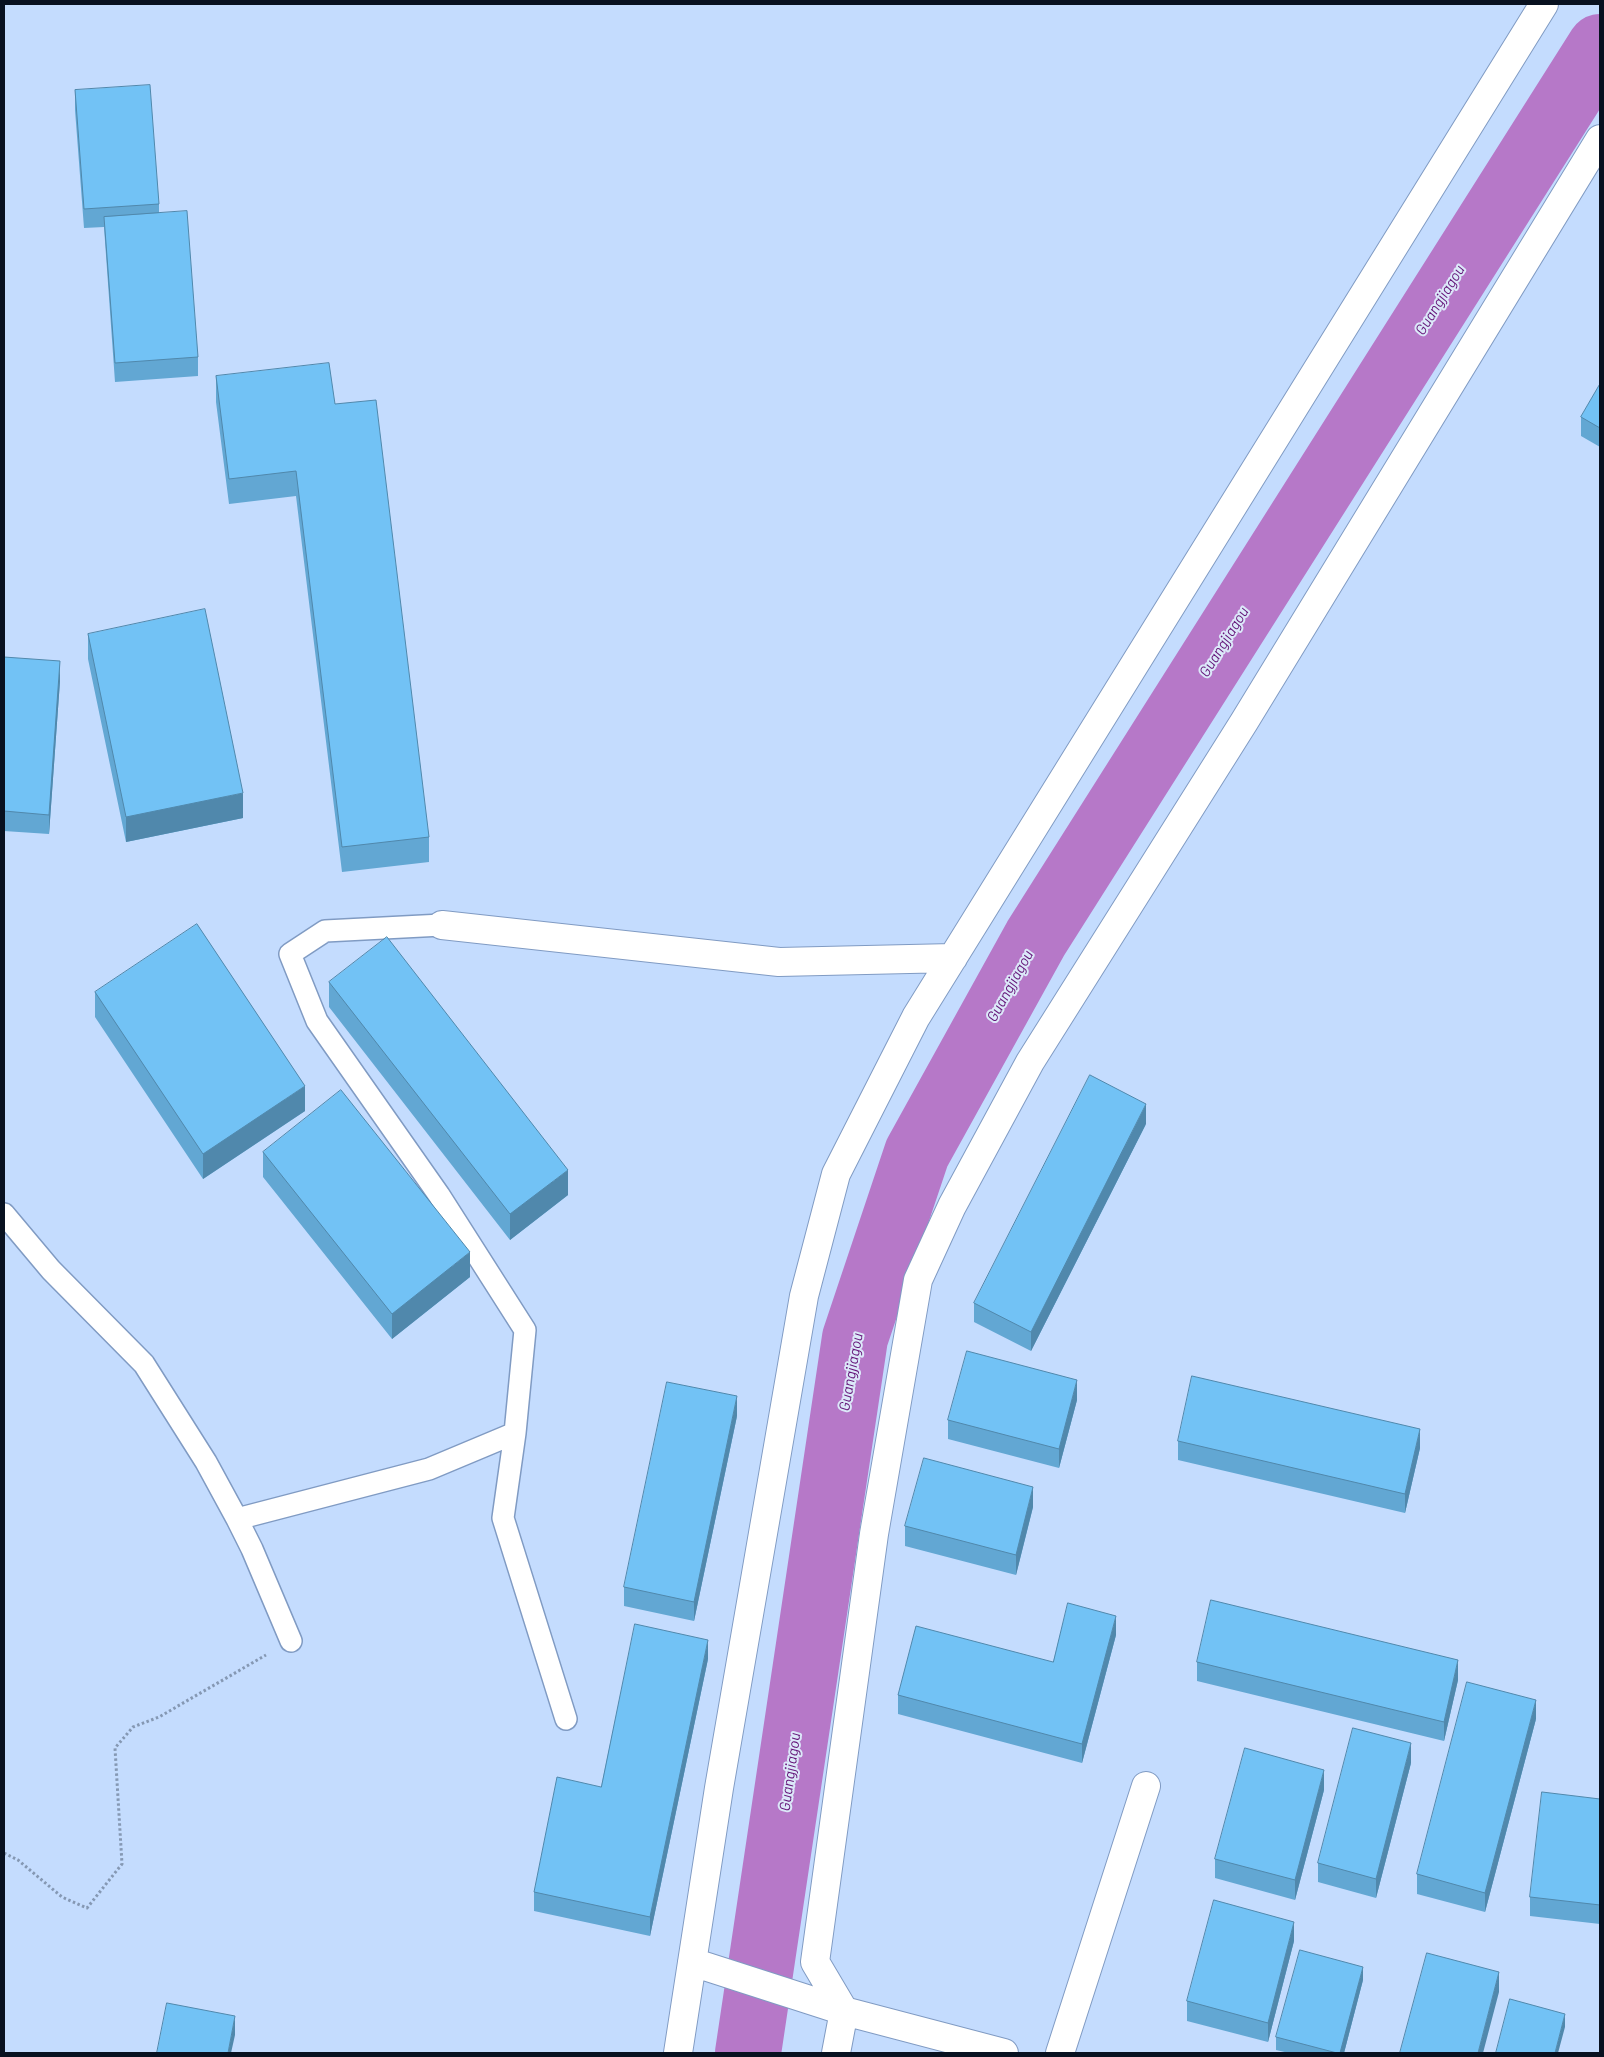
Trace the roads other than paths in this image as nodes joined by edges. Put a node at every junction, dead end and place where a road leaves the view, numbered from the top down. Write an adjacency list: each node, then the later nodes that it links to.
1 (1544, 4): 4 (street)
2 (1600, 139): 12 (street)
3 (442, 925): 4 (street); 6 (lane)
4 (953, 958): 11 (street)
5 (4, 1214): 7 (lane)
6 (515, 1433): 7 (lane); 9 (lane)
7 (236, 1518): 8 (lane)
8 (291, 1642)
9 (566, 1719)
10 (1146, 1786): 16 (street)
11 (692, 1962): 12 (street); 13 (street)
12 (844, 2011): 14 (street); 15 (street)
13 (678, 2053)
14 (836, 2053)
15 (1004, 2053)
16 (1060, 2053)

